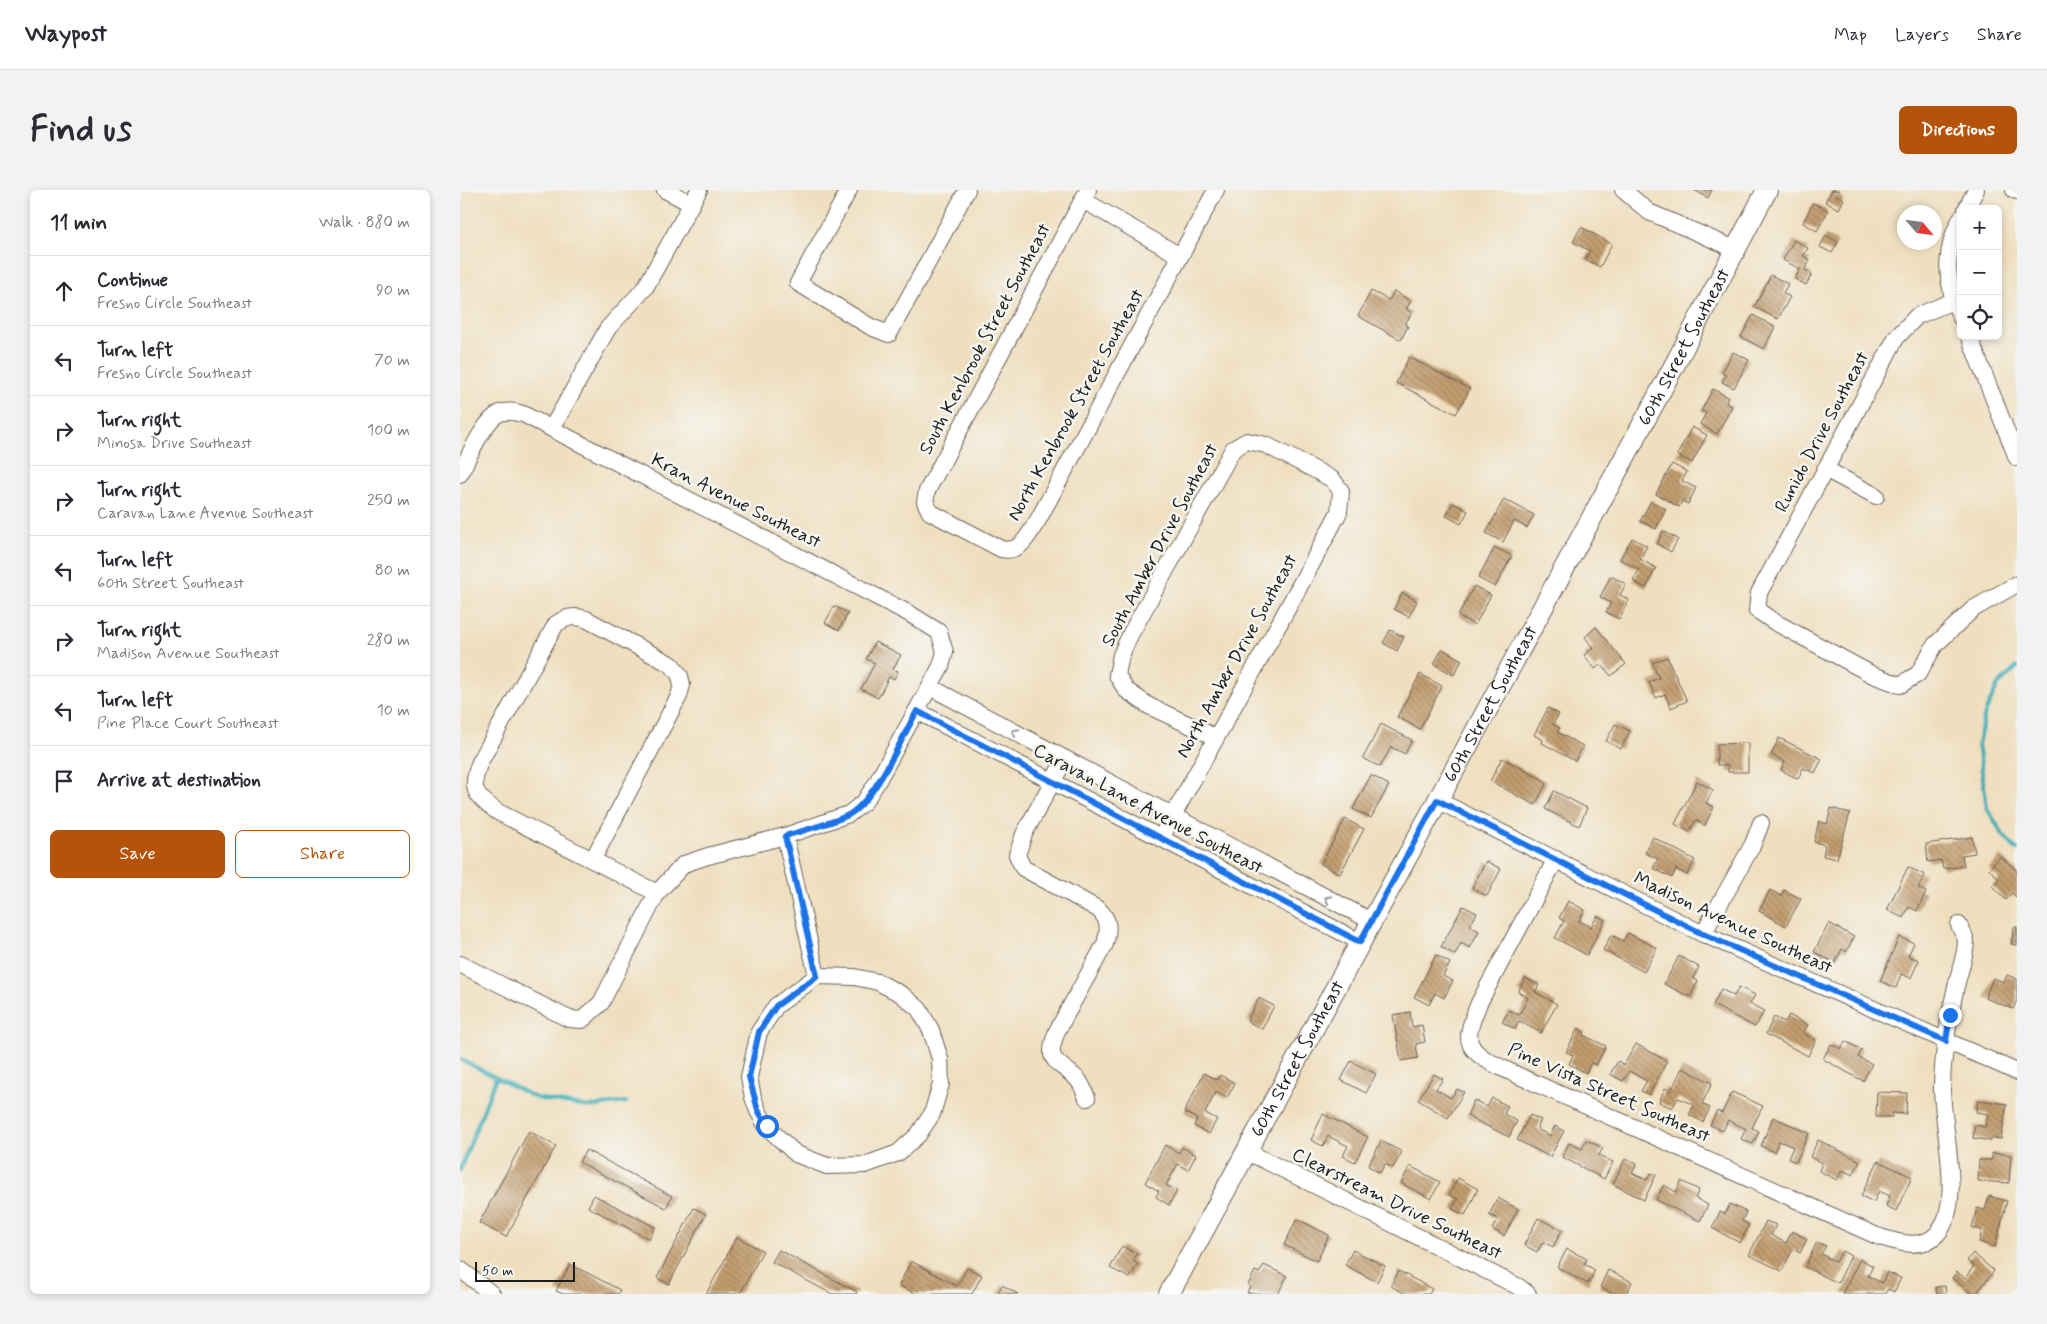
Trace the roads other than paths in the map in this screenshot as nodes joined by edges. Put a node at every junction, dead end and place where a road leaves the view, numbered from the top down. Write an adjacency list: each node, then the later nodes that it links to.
1 (665, 190): 9 (street)
2 (849, 190): 3 (street)
3 (967, 190)
4 (1216, 190): 13 (street, North Kenbrook Street Southeast)
5 (1623, 190): 12 (street)
6 (1767, 190): 12 (main road, 60th Street Southeast)
7 (1976, 190): 10 (street)
8 (1085, 195): 13 (street); 22 (street, South Kenbrook Street Southeast)
9 (695, 197): 17 (street)
10 (1968, 205)
11 (1957, 227): 14 (street)
12 (1735, 249): 30 (main road, 60th Street Southeast)
13 (1180, 256): 22 (street, North Kenbrook Street Southeast)
14 (1953, 301): 15 (street); 20 (street, Runido Drive Southeast)
15 (1957, 310)
16 (1970, 340): 19 (street)
17 (552, 428): 21 (street, Kran Avenue Southeast); 25 (street, Kran Avenue Southeast)
18 (1247, 441): 27 (street, North Amber Drive Southeast); 27 (street, South Amber Drive Southeast)
19 (2017, 458)
20 (1825, 469): 23 (street); 24 (street, Runido Drive Southeast)
21 (460, 474)
22 (932, 480)
23 (1876, 496)
24 (2017, 584)
25 (930, 687): 26 (street); 28 (street, Caravan Lane Avenue Southeast, one-way to 25)
26 (917, 711): 29 (street, Caravan Lane Avenue Southeast); 33 (street)
27 (1215, 737): 31 (street, North Amber Drive Southeast)
28 (1065, 759): 29 (street); 31 (street, Caravan Lane Avenue Southeast)
29 (1053, 782): 34 (street, Caravan Lane Avenue Southeast); 46 (street)
30 (1437, 800): 36 (street, Madison Avenue Southeast); 38 (main road, 60th Street Southeast)
31 (1173, 816): 34 (street, North Amber Drive Southeast); 38 (street, Caravan Lane Avenue Southeast, one-way to 31)
32 (1761, 823): 40 (street)
33 (785, 836): 37 (street); 43 (street)
34 (1161, 838): 41 (street, Caravan Lane Avenue Southeast)
35 (593, 859): 35 (street); 37 (street)
36 (1556, 859): 40 (street, Madison Avenue Southeast); 44 (street, Pine Vista Street Southeast)
37 (657, 893): 42 (street)
38 (1371, 921): 41 (main road, 60th Street Southeast)
39 (1959, 925): 44 (street)
40 (1703, 934): 44 (street, Madison Avenue Southeast)
41 (1360, 942): 47 (main road, 60th Street Southeast)
42 (460, 964)
43 (817, 976): 43 (street)
44 (1946, 1041): 45 (street, Madison Avenue Southeast)
45 (2017, 1072)
46 (1087, 1098)
47 (1246, 1151): 50 (main road, 60th Street Southeast); 51 (street, Clearstream Drive Southeast)
48 (460, 1269): 49 (street)
49 (492, 1294)
50 (1168, 1294)
51 (1528, 1294)

